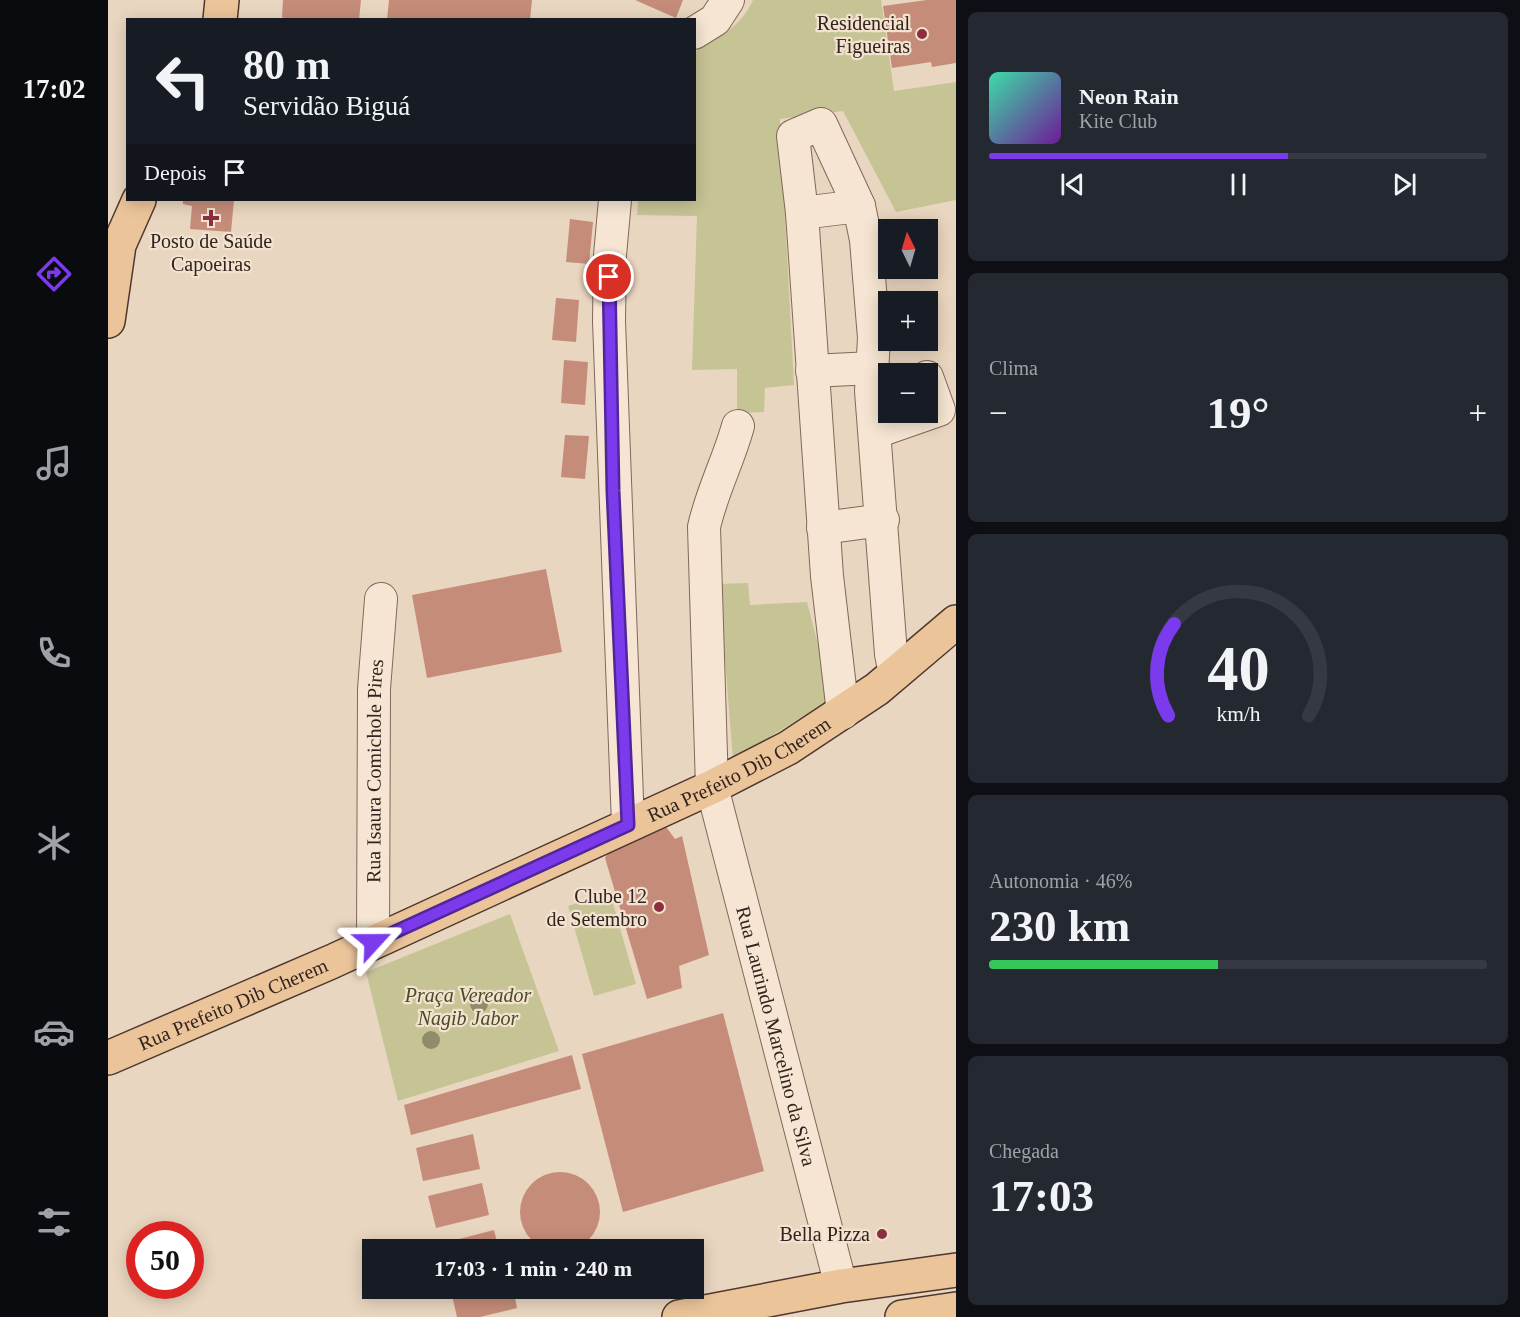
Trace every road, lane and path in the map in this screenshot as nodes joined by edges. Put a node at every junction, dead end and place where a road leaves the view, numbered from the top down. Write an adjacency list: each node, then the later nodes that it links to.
1 (222, 0): 3 (main road)
2 (728, 0): 4 (street)
3 (219, 18)
4 (696, 32)
5 (139, 201): 9 (main road)
6 (615, 201): 22 (street)
7 (859, 206): 8 (street); 8 (street); 10 (street)
8 (802, 213): 11 (street)
9 (108, 321)
10 (872, 368): 11 (street); 14 (street)
11 (812, 371): 16 (street)
12 (902, 423): 14 (street)
13 (738, 426): 21 (street, Rua Laurindo Marcelino da Silva)
14 (876, 432): 15 (street)
15 (883, 520): 16 (street); 19 (street)
16 (823, 528): 20 (street)
17 (381, 599): 23 (street, Rua Isaura Comichole Pires)
18 (956, 622): 19 (main road, Rua Prefeito Dib Cherem)
19 (894, 674): 20 (main road, Rua Prefeito Dib Cherem)
20 (843, 713): 21 (main road, Rua Prefeito Dib Cherem)
21 (712, 787): 22 (main road, Rua Prefeito Dib Cherem); 27 (street, Rua Laurindo Marcelino da Silva)
22 (628, 825): 23 (main road, Rua Prefeito Dib Cherem)
23 (373, 942): 24 (main road, Rua Prefeito Dib Cherem)
24 (108, 1058)
25 (956, 1246): 27 (main road)
26 (956, 1270): 27 (main road)
27 (854, 1284): 29 (main road)
28 (956, 1309): 30 (main road)
29 (679, 1317)
30 (902, 1317)

